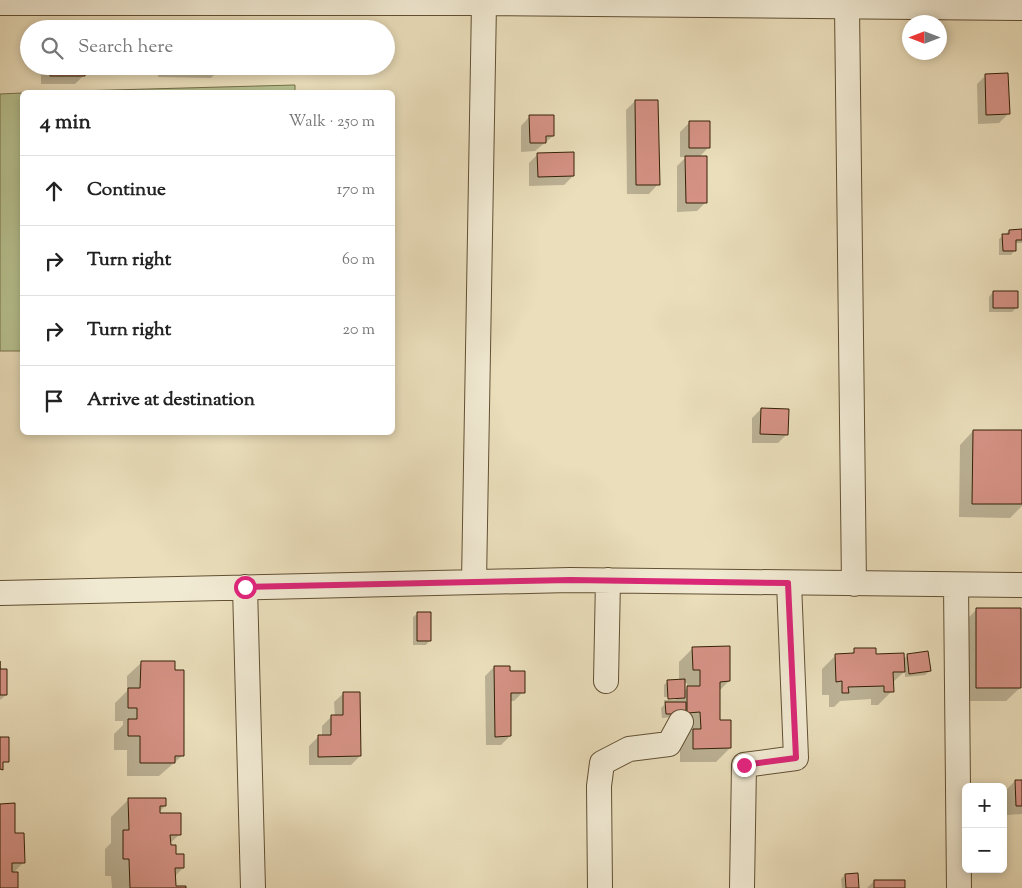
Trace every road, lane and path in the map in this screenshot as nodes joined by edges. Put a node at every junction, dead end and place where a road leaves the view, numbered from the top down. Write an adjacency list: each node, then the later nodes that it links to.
1 (0, 3): 2 (street)
2 (484, 3): 3 (street); 6 (street)
3 (847, 7): 4 (street); 8 (street)
4 (1022, 8)
5 (608, 580): 6 (street); 7 (street); 13 (street)
6 (474, 582): 11 (street)
7 (788, 583): 8 (street); 17 (street)
8 (854, 584): 9 (street)
9 (956, 585): 10 (street); 18 (street)
10 (1022, 585)
11 (245, 587): 12 (street); 15 (street)
12 (0, 593)
13 (606, 681)
14 (681, 722): 16 (street)
15 (253, 888)
16 (600, 888)
17 (742, 888)
18 (959, 888)

